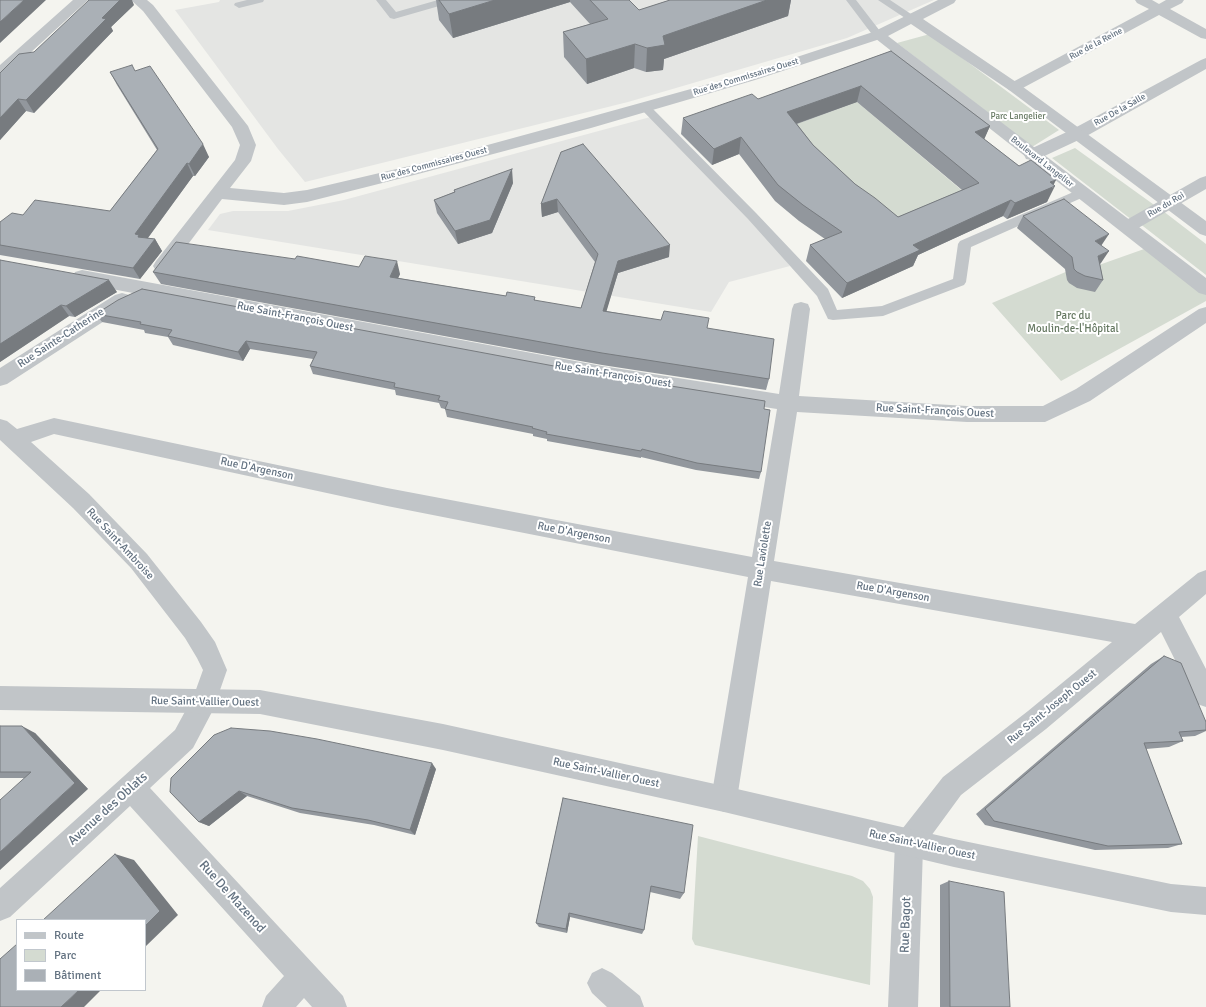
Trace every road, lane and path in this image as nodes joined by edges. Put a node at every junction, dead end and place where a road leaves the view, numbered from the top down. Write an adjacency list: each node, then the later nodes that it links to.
1 (81, 0): 17 (street)
2 (138, 0): 23 (street)
3 (259, 0): 11 (lane)
4 (381, 0): 5 (lane)
5 (449, 0)
6 (851, 0): 14 (lane)
7 (883, 0): 13 (lane)
8 (950, 0): 13 (street, Rue des Commissaires Ouest)
9 (1142, 0): 12 (street)
10 (1177, 0): 12 (street, Rue de la Reine)
11 (239, 6)
12 (1161, 10): 15 (street); 18 (street, Rue de la Reine)
13 (912, 18): 14 (street, Rue des Commissaires Ouest); 18 (street)
14 (878, 35): 19 (street, Rue des Commissaires Ouest); 21 (street, Boulevard Langelier)
15 (1206, 35)
16 (1206, 64): 20 (street, Rue De la Salle)
17 (0, 73)
18 (1014, 87): 20 (street)
19 (645, 107): 23 (street, Rue des Commissaires Ouest); 24 (lane)
20 (1077, 134): 21 (street, Rue De la Salle); 25 (street)
21 (1032, 154): 24 (street, Boulevard Langelier)
22 (1206, 182): 25 (street, Rue du Roi)
23 (218, 193): 30 (street, Rue Sainte-Catherine)
24 (1082, 193): 26 (street, Boulevard Langelier)
25 (1170, 203): 26 (street, Rue du Roi); 27 (street)
26 (1127, 227): 29 (street, Boulevard Langelier)
27 (1206, 230)
28 (61, 273): 30 (street, Rue Saint-François Ouest)
29 (1206, 288)
30 (145, 289): 33 (street, Rue Sainte-Catherine); 34 (street, Rue Saint-François Ouest)
31 (801, 309): 34 (street, Rue Laviolette)
32 (1206, 314): 34 (street, Rue Saint-François Ouest)
33 (0, 378)
34 (788, 403): 36 (street, Rue Laviolette)
35 (7, 433): 36 (street, Rue D'Argenson); 42 (street, Rue Saint-Ambroise)
36 (761, 569): 39 (street, Rue D'Argenson); 44 (street, Rue Laviolette)
37 (1206, 580): 38 (street, Rue Saint-Joseph Ouest)
38 (1165, 615): 39 (street, Rue Saint-Joseph Ouest); 40 (street)
39 (1139, 636): 45 (street, Rue Saint-Joseph Ouest)
40 (1206, 695)
41 (0, 698): 42 (street, Rue Saint-Vallier Ouest)
42 (204, 701): 43 (street, Avenue des Oblats); 44 (street, Rue Saint-Vallier Ouest)
43 (132, 788): 47 (street, Avenue des Oblats); 48 (street, Rue De Mazenod)
44 (724, 799): 45 (street, Rue Saint-Vallier Ouest)
45 (909, 843): 46 (street, Rue Saint-Vallier Ouest); 53 (street, Rue Bagot)
46 (1206, 901)
47 (0, 907)
48 (303, 976): 50 (street); 51 (street, Rue De Mazenod)
49 (602, 983): 52 (street)
50 (277, 1007)
51 (332, 1007)
52 (629, 1007)
53 (903, 1007)

